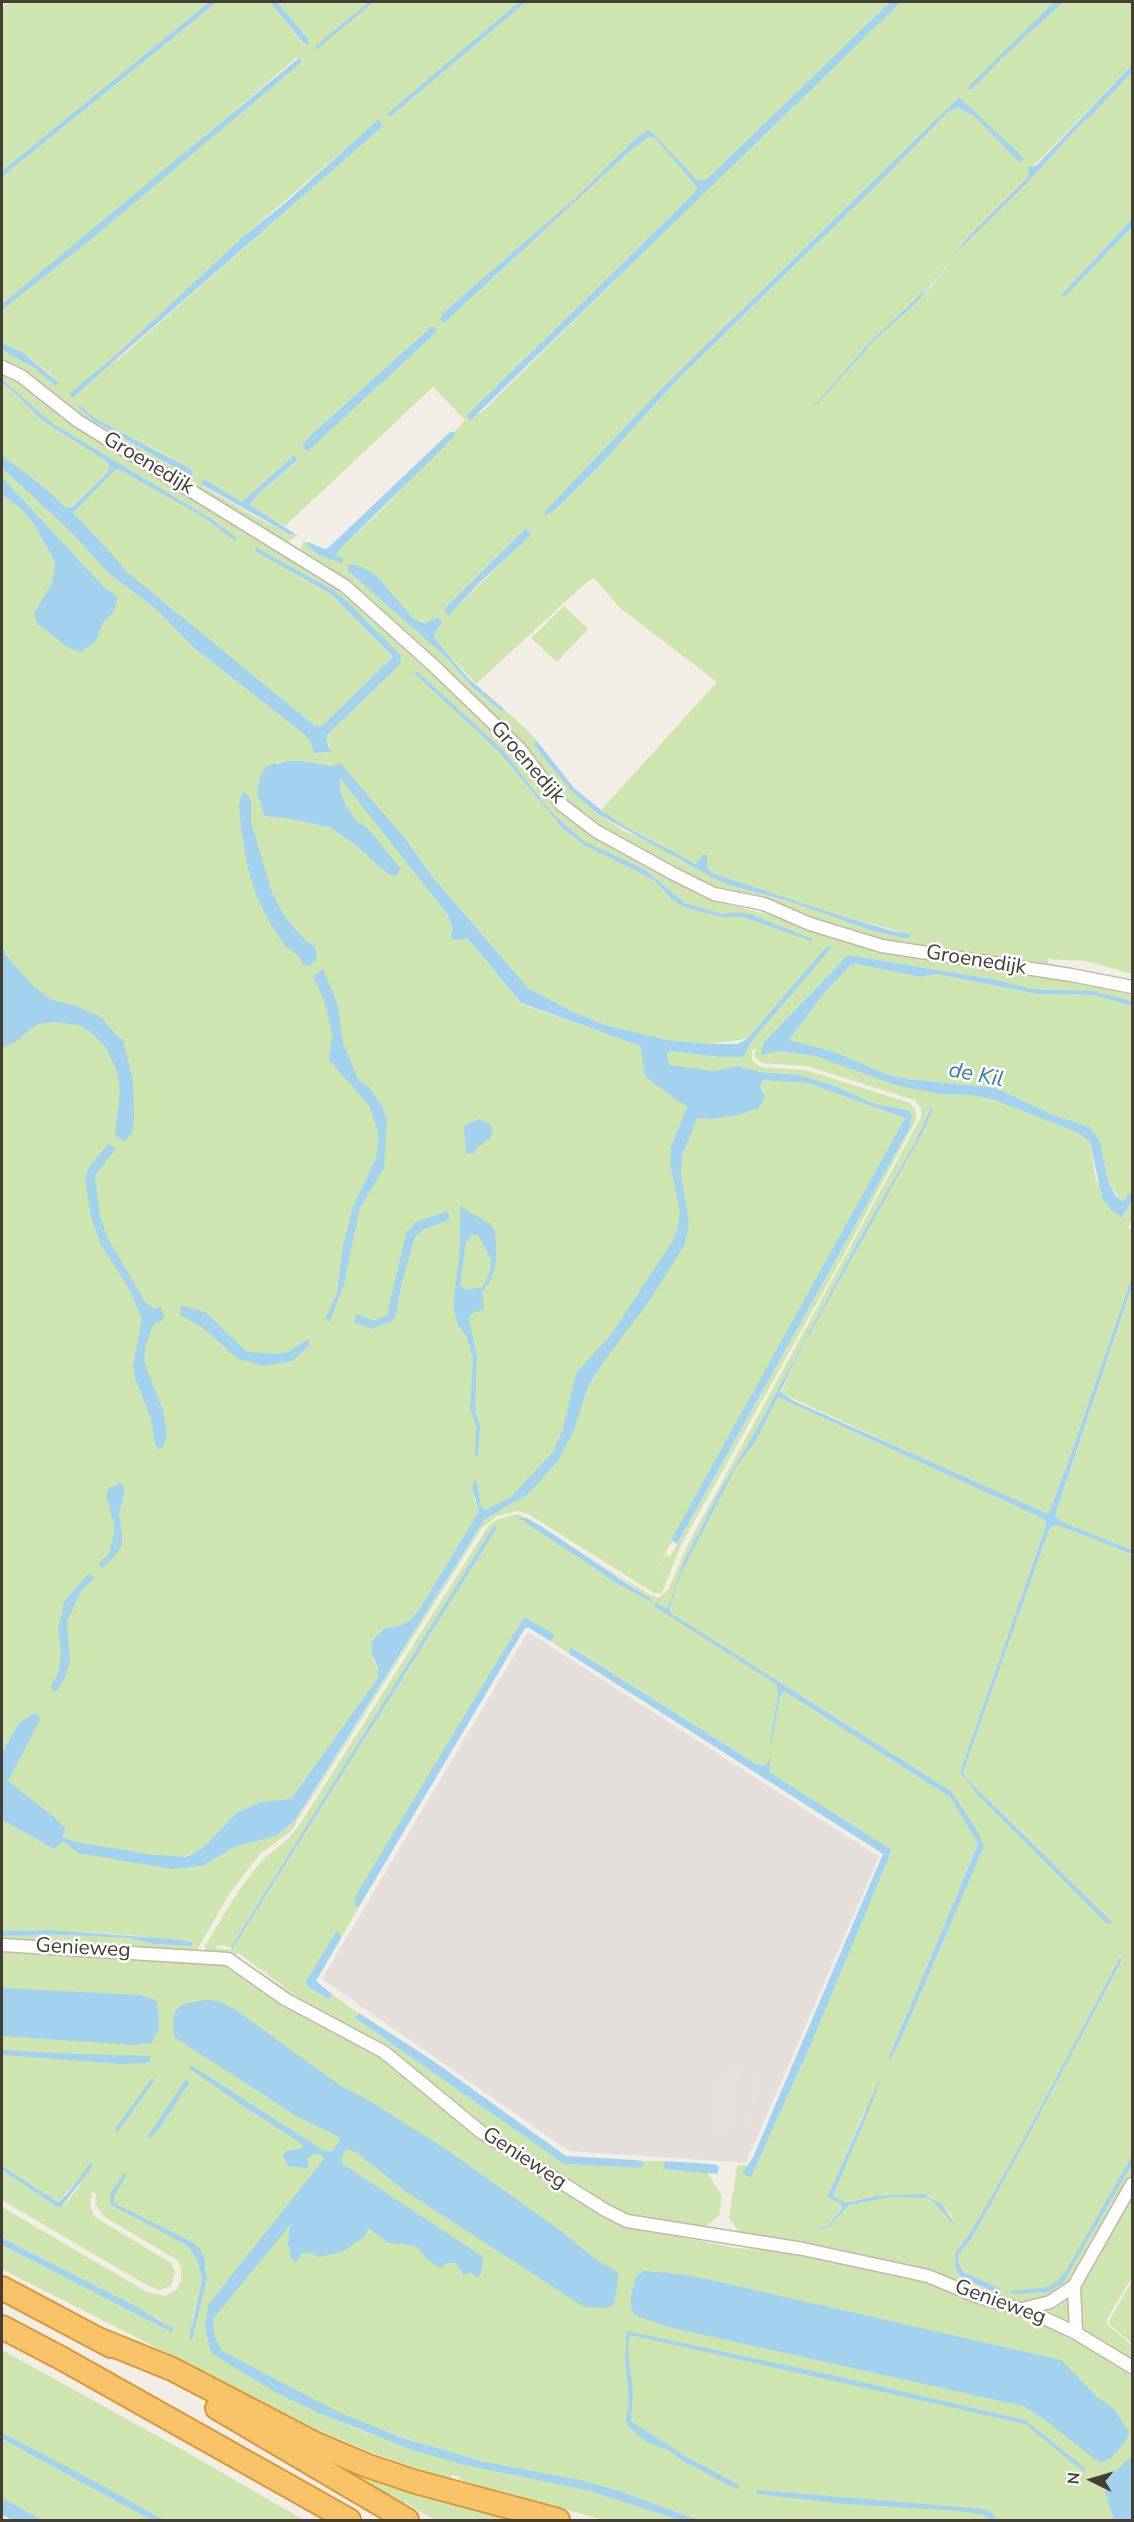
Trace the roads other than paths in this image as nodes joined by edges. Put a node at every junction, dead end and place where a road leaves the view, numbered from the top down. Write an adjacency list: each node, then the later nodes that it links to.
1 (2, 367): 2 (street, Groenedijk)
2 (1132, 987)
3 (2, 1945): 7 (street, Genieweg)
4 (1132, 2184): 5 (street)
5 (1074, 2286): 7 (street); 9 (street)
6 (2, 2288): 10 (highway)
7 (1022, 2308): 9 (street, Genieweg)
8 (2, 2327): 12 (highway)
9 (1076, 2333): 11 (street, Genieweg)
10 (98, 2339): 13 (highway); 14 (highway)
11 (1132, 2367)
12 (349, 2520)
13 (407, 2520)
14 (558, 2520)

